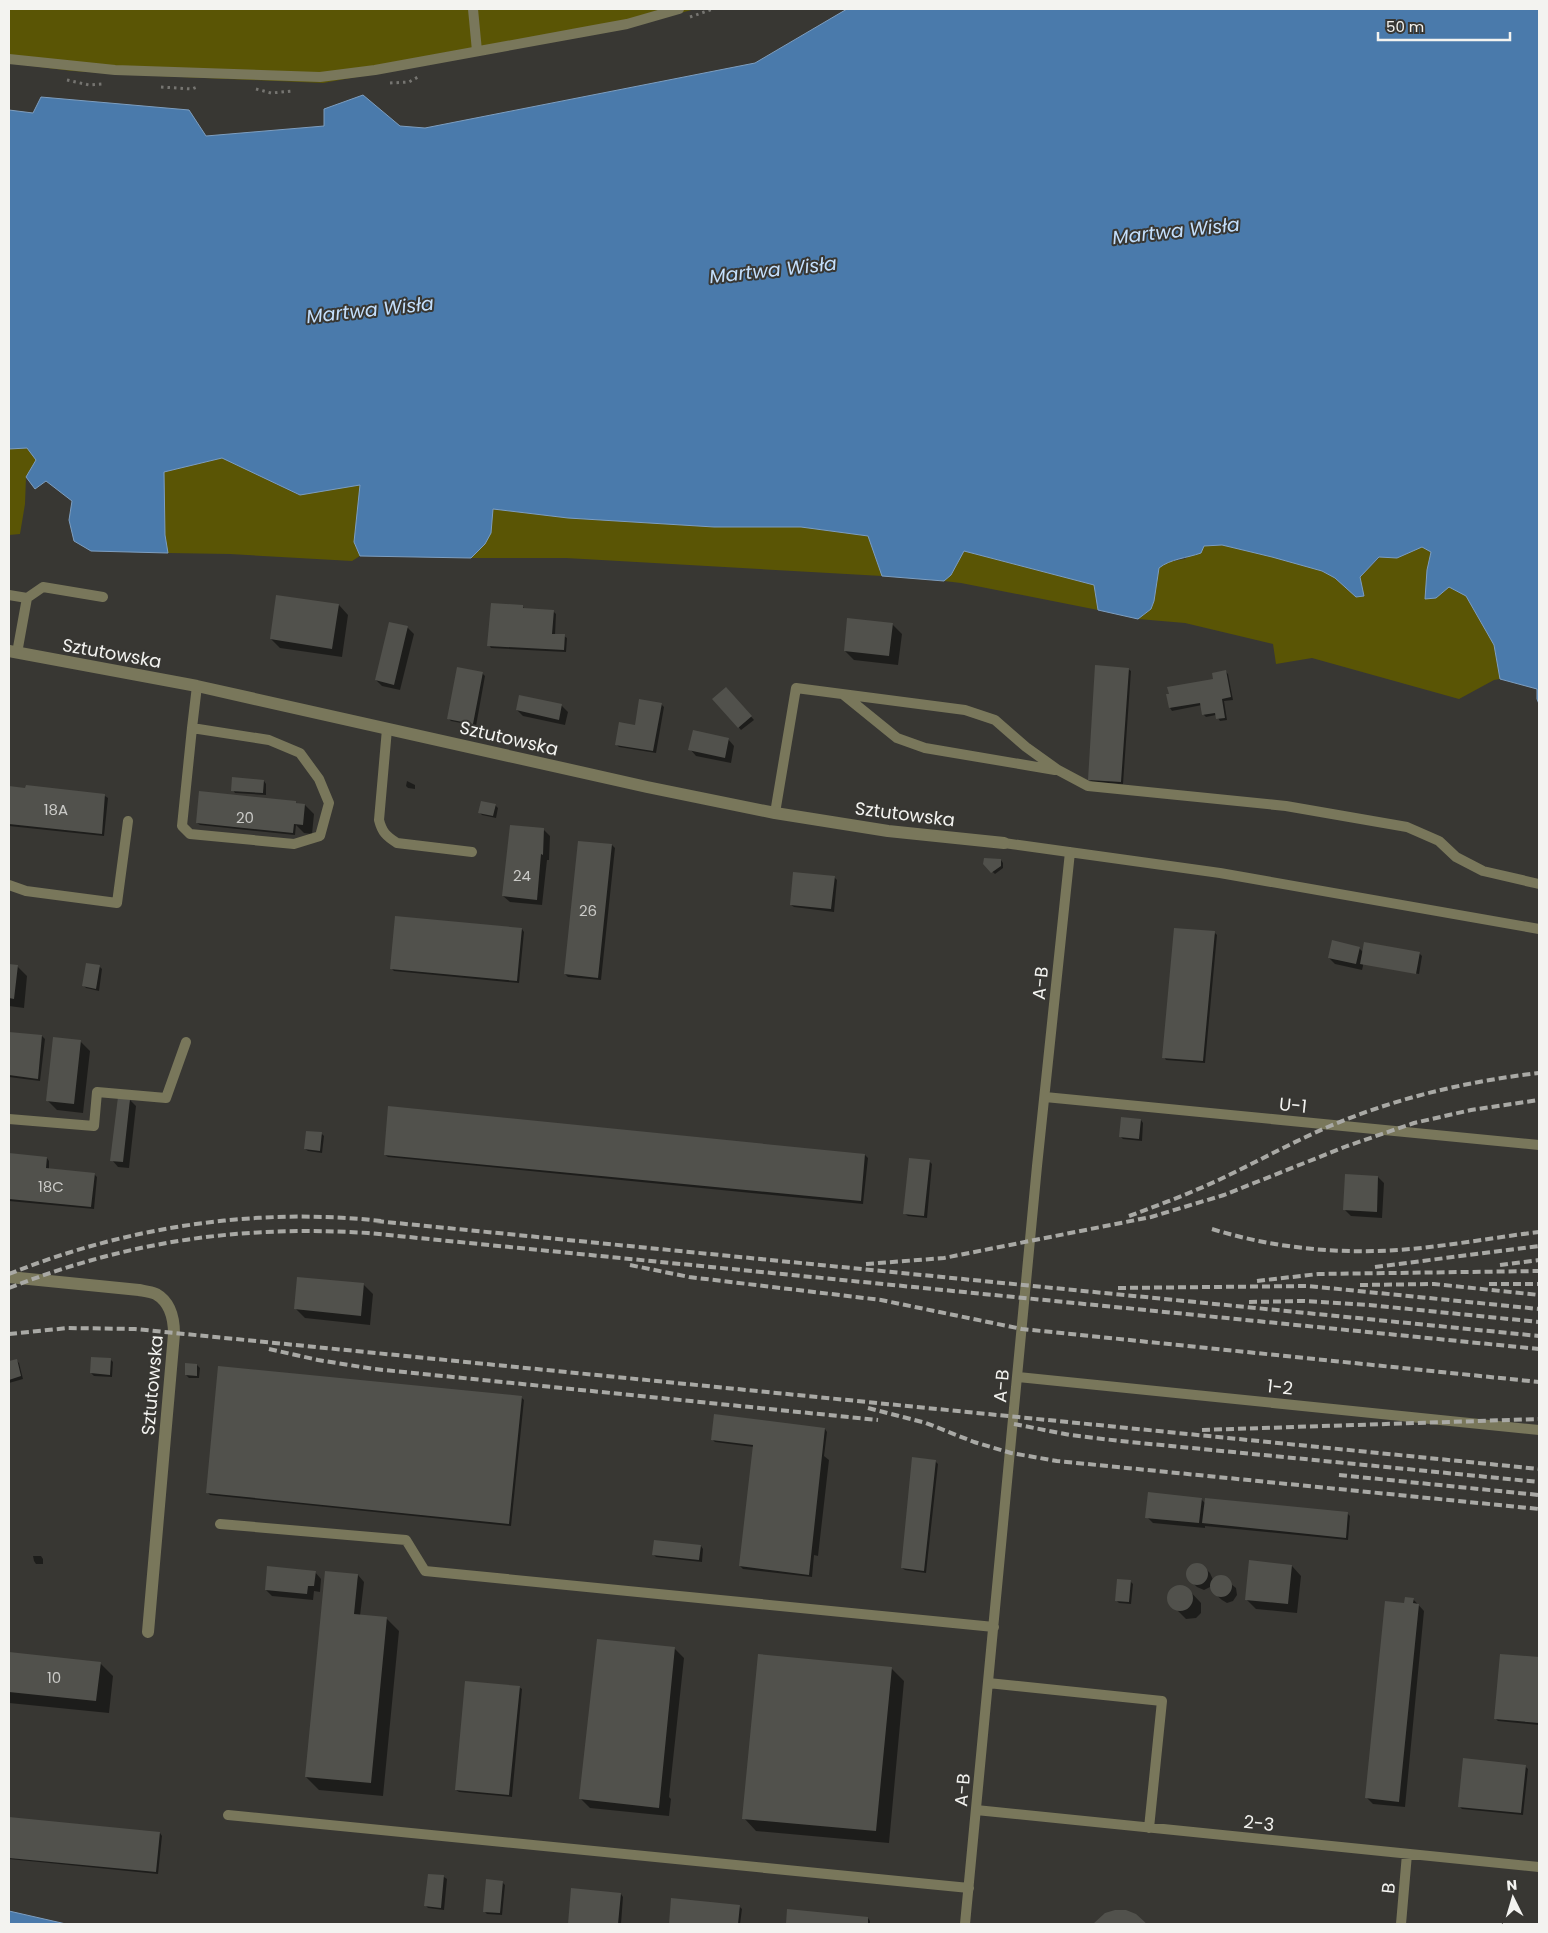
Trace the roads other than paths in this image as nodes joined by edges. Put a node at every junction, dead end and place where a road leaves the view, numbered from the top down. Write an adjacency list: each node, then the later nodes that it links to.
1 (473, 9): 3 (lane)
2 (679, 9): 3 (lane)
3 (477, 51): 4 (lane)
4 (9, 59)
5 (9, 595): 7 (lane)
6 (103, 597): 7 (lane)
7 (27, 598): 8 (lane)
8 (13, 652): 9 (street, Sztutowska)
9 (197, 686): 11 (lane); 12 (street, Sztutowska)
10 (843, 694): 13 (lane); 13 (lane); 14 (lane)
11 (192, 728): 11 (lane)
12 (387, 729): 14 (street, Sztutowska); 17 (lane)
13 (1058, 770): 19 (lane)
14 (775, 813): 16 (street, Sztutowska)
15 (128, 821): 20 (lane)
16 (1004, 843): 18 (lane)
17 (472, 852)
18 (1070, 852): 21 (lane); 23 (lane, A-B)
19 (1539, 884)
20 (9, 885)
21 (1539, 929)
22 (186, 1042): 24 (lane)
23 (1044, 1097): 25 (lane, U-1); 27 (lane, A-B)
24 (9, 1119)
25 (1539, 1145)
26 (9, 1277): 31 (street, Sztutowska)
27 (1018, 1377): 28 (lane, 1-2); 30 (lane, A-B)
28 (1539, 1430)
29 (220, 1524): 30 (lane)
30 (994, 1627): 32 (lane, A-B)
31 (148, 1632)
32 (988, 1683): 33 (lane, A-B); 35 (lane)
33 (976, 1810): 35 (lane, 2-3); 38 (lane, A-B)
34 (228, 1815): 38 (lane)
35 (1149, 1828): 36 (lane, 2-3)
36 (1407, 1854): 37 (lane, 2-3); 40 (lane, B)
37 (1539, 1867)
38 (969, 1888): 39 (lane, A-B)
39 (965, 1924)
40 (1401, 1924)

